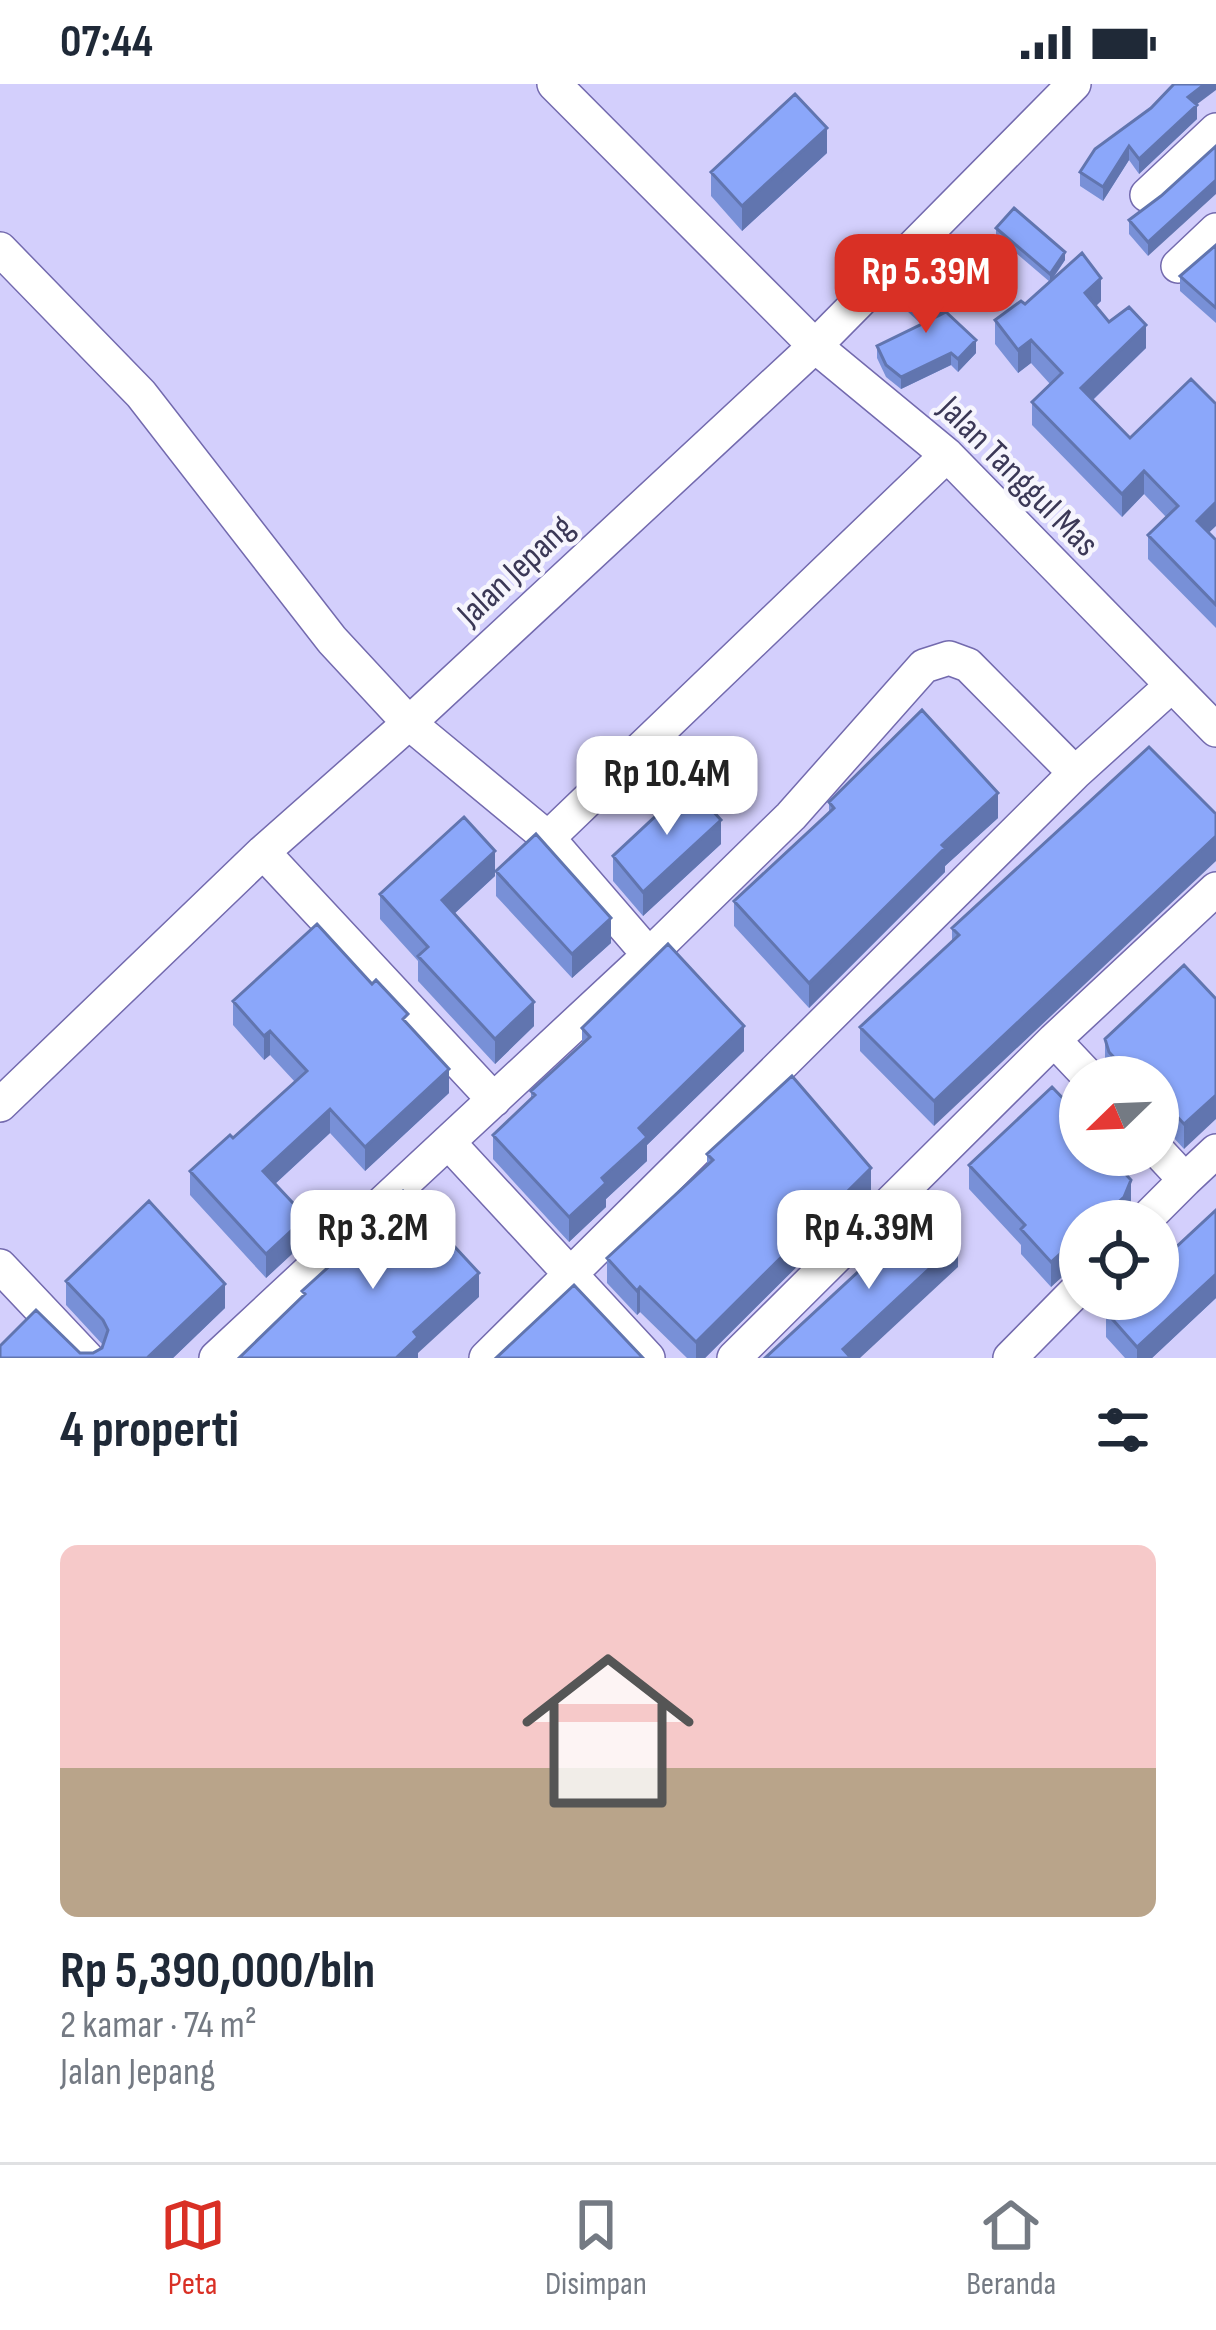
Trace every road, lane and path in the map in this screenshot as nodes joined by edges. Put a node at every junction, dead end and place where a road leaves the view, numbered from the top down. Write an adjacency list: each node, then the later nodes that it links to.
1 (554, 84): 8 (street, Jalan Tanggul Mas)
2 (1074, 84): 8 (street, Jalan Jepang)
3 (1216, 130): 4 (street)
4 (1147, 195)
5 (1216, 230): 7 (street)
6 (0, 249): 11 (street)
7 (1178, 266)
8 (815, 346): 9 (street, Jalan Tanggul Mas); 11 (street, Jalan Jepang)
9 (946, 455): 10 (street, Jalan Tanggul Mas); 14 (street)
10 (1172, 686): 12 (street, Jalan Tanggul Mas); 13 (street)
11 (409, 723): 14 (street); 15 (street, Jalan Jepang)
12 (1216, 730)
13 (1076, 772): 17 (street); 28 (street)
14 (548, 838): 17 (street)
15 (263, 852): 20 (street); 21 (street, Jalan Jepang)
16 (1216, 889): 18 (street)
17 (650, 955): 20 (street)
18 (1054, 1040): 19 (street); 34 (street)
19 (1069, 1056)
20 (494, 1100): 22 (street)
21 (0, 1105)
22 (448, 1142): 28 (street); 31 (street)
23 (1216, 1151): 25 (street)
24 (1179, 1174): 25 (street)
25 (1185, 1180): 26 (street)
26 (1165, 1200)
27 (0, 1267): 30 (street)
28 (572, 1276): 32 (street); 33 (street)
29 (1059, 1308): 35 (street)
30 (87, 1358)
31 (216, 1358)
32 (486, 1358)
33 (648, 1358)
34 (734, 1358)
35 (1010, 1358)

